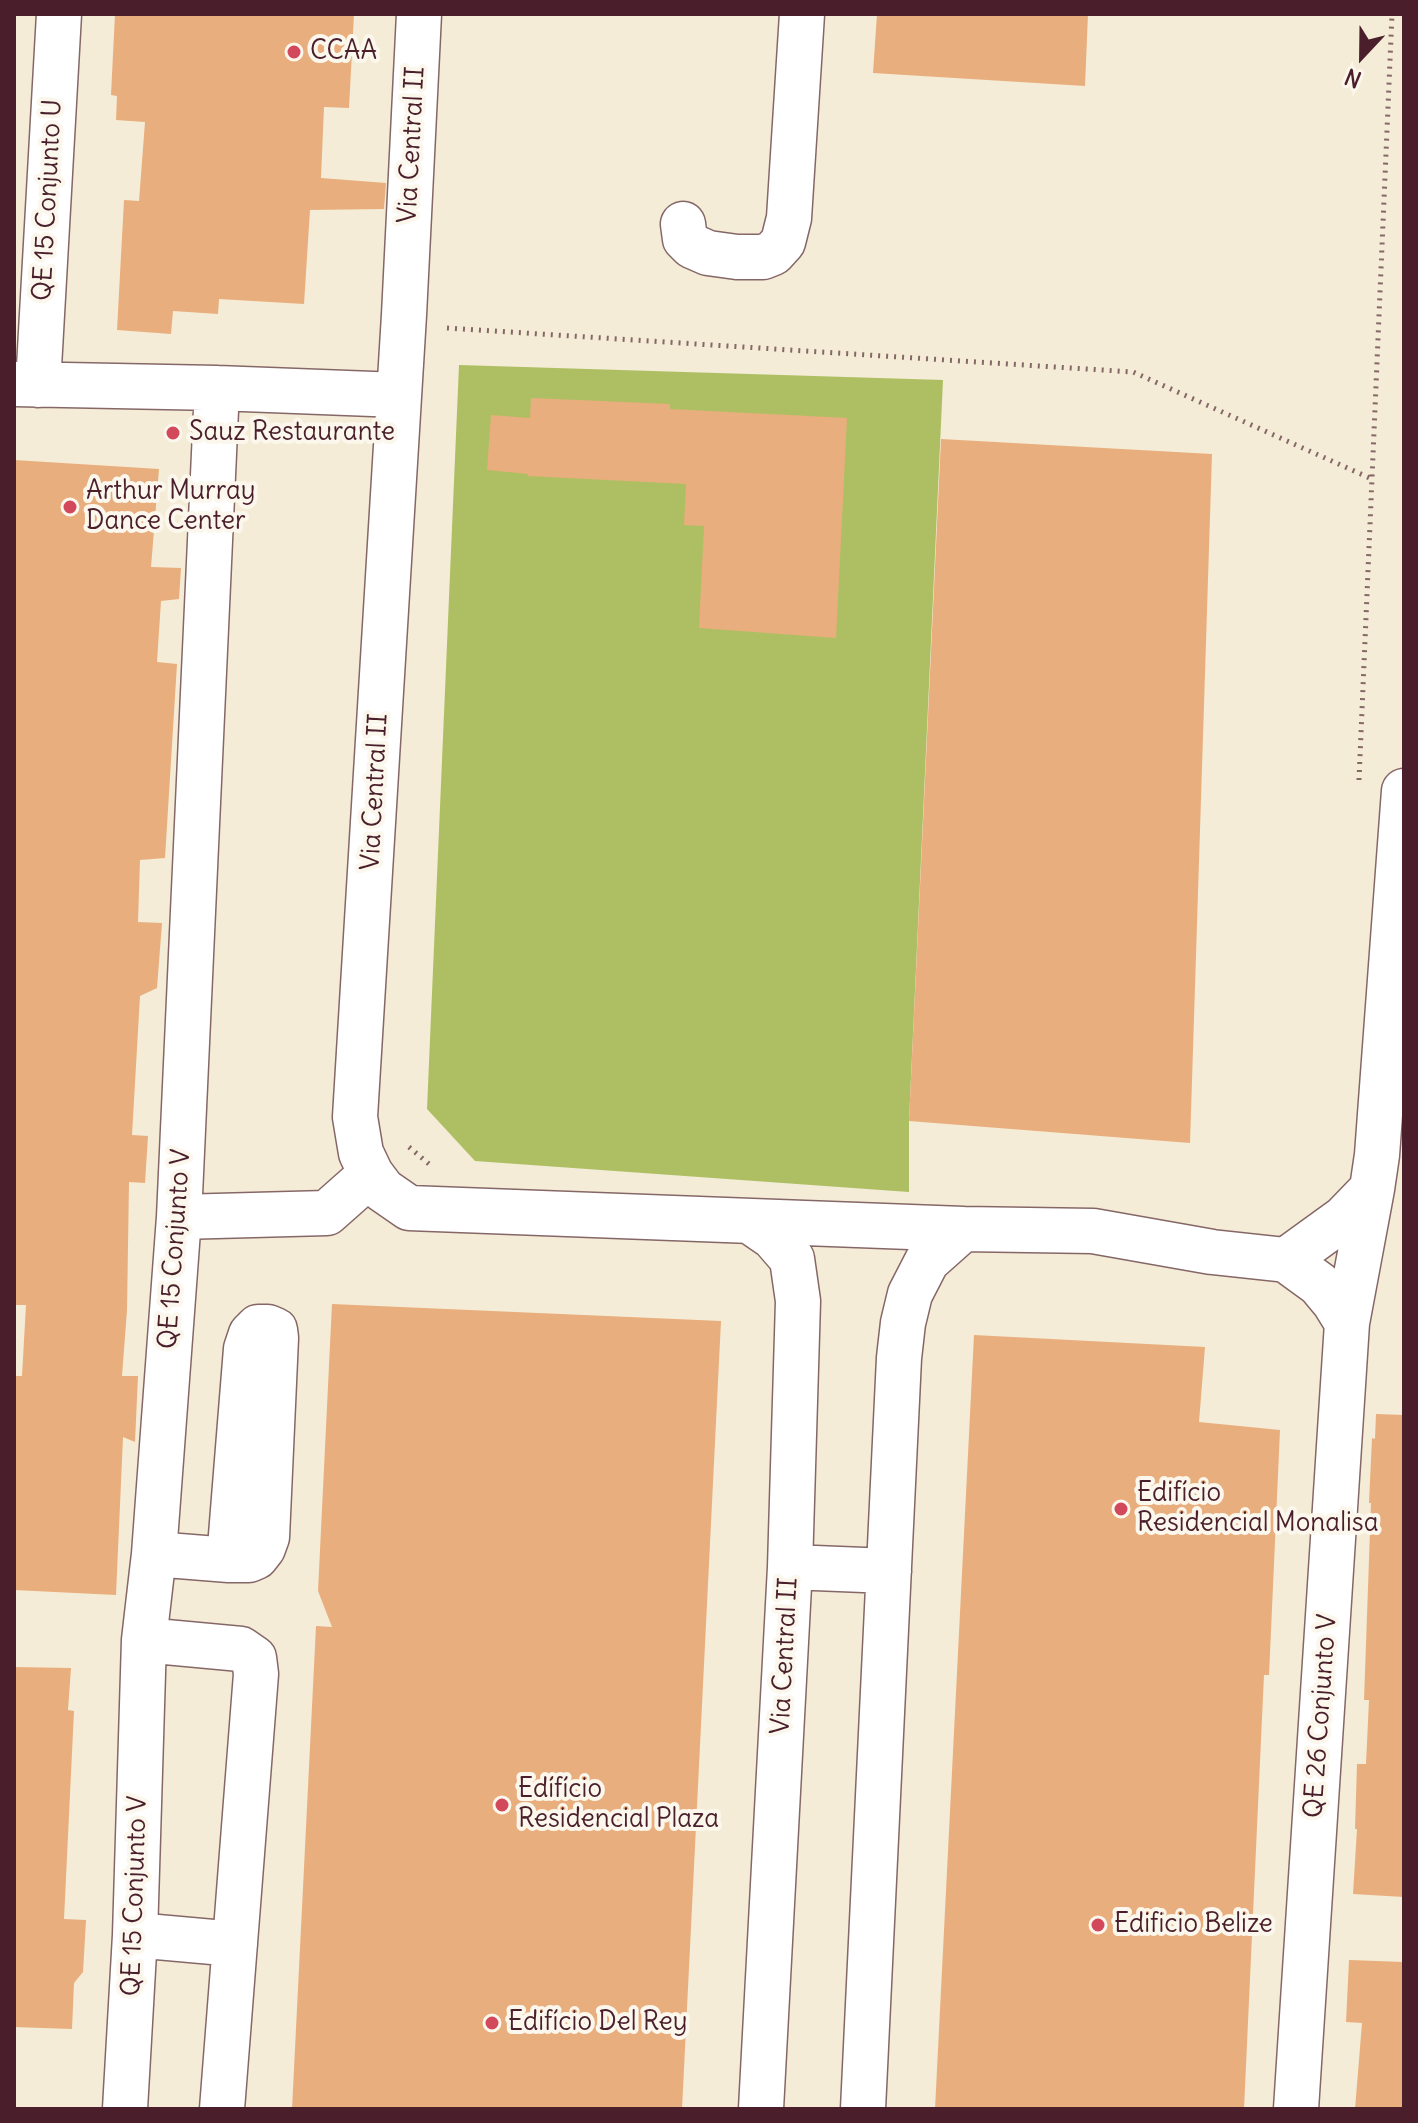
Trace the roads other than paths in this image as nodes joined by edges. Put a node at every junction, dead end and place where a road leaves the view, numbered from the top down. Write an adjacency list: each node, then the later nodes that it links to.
1 (59, 14): 5 (street, QE 15 Conjunto U)
2 (419, 14): 7 (street, Via Central II)
3 (802, 14): 4 (street)
4 (683, 224)
5 (26, 384): 6 (street)
6 (217, 388): 7 (street); 11 (street, QE 15 Conjunto V)
7 (399, 395): 9 (street, Via Central II)
8 (1404, 791): 10 (street)
9 (371, 1174): 11 (street); 12 (street, Via Central II)
10 (1372, 1189): 14 (street); 15 (street, QE 26 Conjunto V)
11 (179, 1217): 16 (street, QE 15 Conjunto V)
12 (751, 1222): 13 (street, Via Central II); 18 (street, Via Central II)
13 (963, 1229): 14 (street, Via Central II); 19 (street)
14 (1286, 1260): 15 (street)
15 (1347, 1323): 27 (street, QE 26 Conjunto V)
16 (154, 1554): 17 (street); 20 (street, QE 15 Conjunto V)
17 (229, 1560)
18 (790, 1567): 19 (street); 25 (street, Via Central II)
19 (889, 1571): 26 (street)
20 (144, 1640): 21 (street, QE 15 Conjunto V); 22 (street)
21 (135, 1935): 22 (street); 23 (street, QE 15 Conjunto V)
22 (235, 1944): 24 (street)
23 (125, 2109)
24 (222, 2109)
25 (761, 2109)
26 (863, 2109)
27 (1296, 2109)

